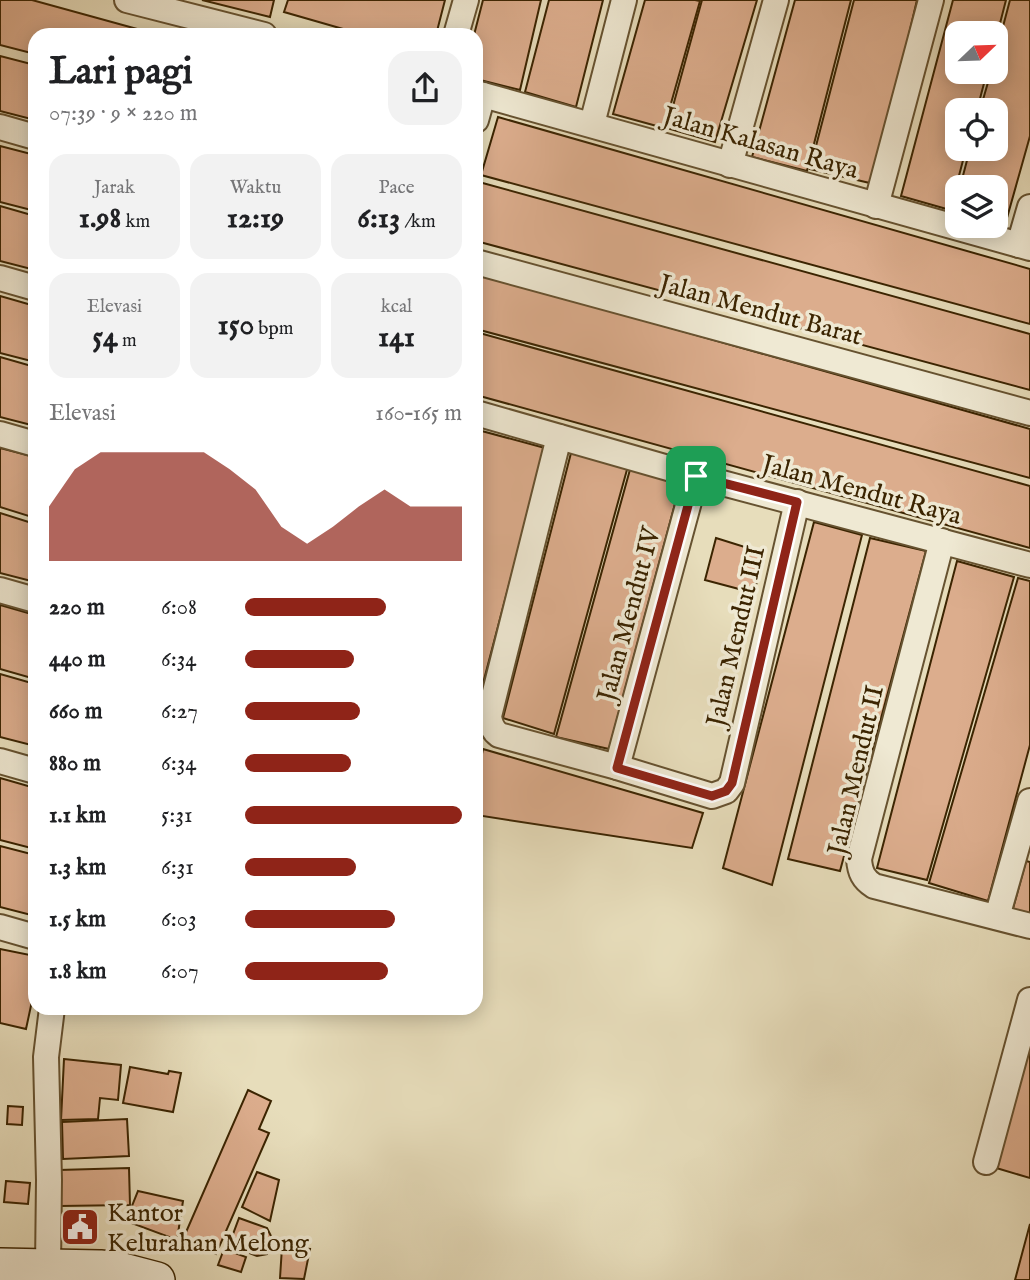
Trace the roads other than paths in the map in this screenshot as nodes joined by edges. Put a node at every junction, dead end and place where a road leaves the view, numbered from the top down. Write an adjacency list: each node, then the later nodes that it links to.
1 (127, 0): 6 (street)
2 (466, 0): 7 (street)
3 (624, 0): 9 (street)
4 (776, 0): 12 (street)
5 (931, 0): 13 (street)
6 (237, 28)
7 (458, 28)
8 (483, 95): 9 (street, Jalan Kalasan Raya)
9 (592, 124): 12 (street, Jalan Kalasan Raya)
10 (0, 127): 11 (street)
11 (28, 135)
12 (730, 165): 13 (street, Jalan Kalasan Raya)
13 (876, 205): 15 (street, Jalan Kalasan Raya)
14 (1030, 207): 15 (street)
15 (1025, 247)
16 (483, 264): 19 (street, Jalan Mendut Barat)
17 (0, 278): 18 (street)
18 (28, 286)
19 (1030, 412)
20 (483, 415): 22 (street, Jalan Mendut Raya)
21 (0, 434): 23 (street)
22 (559, 437): 24 (street, Jalan Mendut Raya); 31 (street)
23 (28, 442)
24 (696, 476): 25 (street, Jalan Mendut Raya); 31 (street, Jalan Mendut IV)
25 (797, 502): 26 (street, Jalan Mendut Raya); 31 (street, Jalan Mendut III)
26 (942, 541): 27 (street, Jalan Mendut Raya); 34 (street, Jalan Mendut II)
27 (1030, 565)
28 (0, 590): 29 (street)
29 (28, 598)
30 (0, 761): 32 (street)
31 (617, 768)
32 (28, 769)
33 (1030, 804): 34 (street)
34 (997, 917): 35 (street)
35 (1030, 926)
36 (0, 928): 37 (street)
37 (28, 935)
38 (1030, 1000): 40 (street)
39 (51, 1015): 41 (street)
40 (986, 1162)
41 (48, 1267): 42 (main road); 43 (main road)
42 (4, 1271)
43 (157, 1280)

